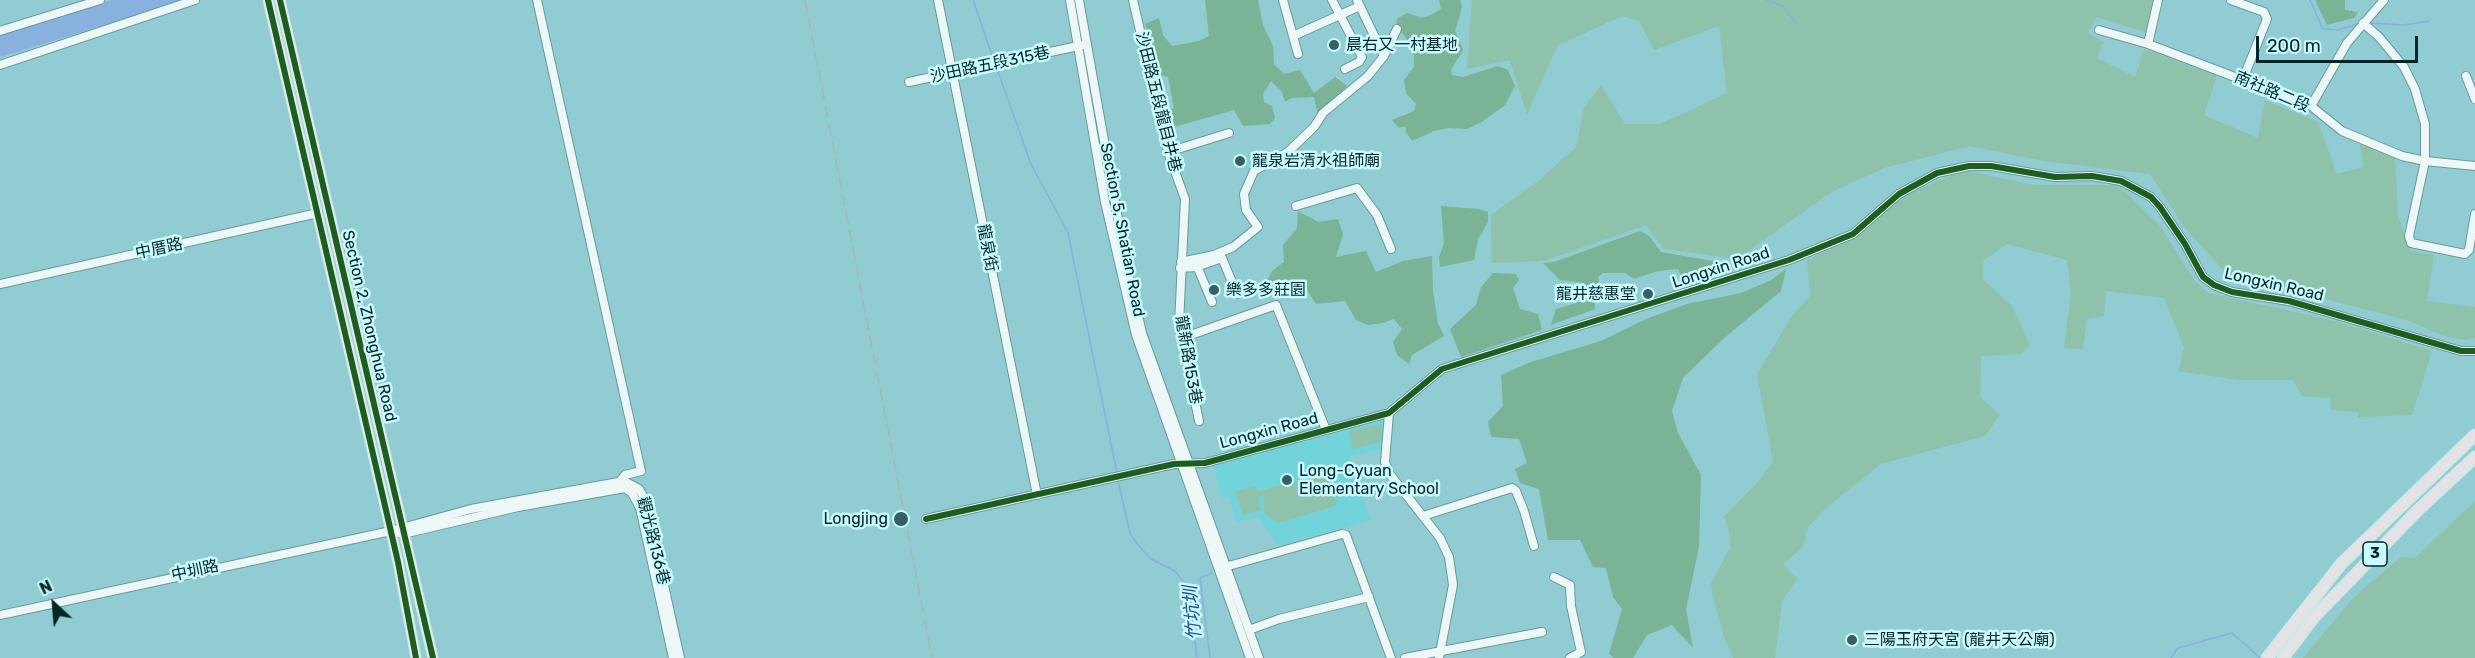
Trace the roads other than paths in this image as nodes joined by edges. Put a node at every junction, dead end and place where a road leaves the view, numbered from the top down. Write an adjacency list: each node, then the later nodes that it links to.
1 (100, 0): 21 (street)
2 (195, 0): 27 (street)
3 (268, 0): 44 (main road, Section 2, Zhonghua Road)
4 (280, 0): 54 (main road, Section 2, Zhonghua Road)
5 (537, 0): 66 (street)
6 (938, 0): 29 (street, 龍泉街)
7 (1070, 0): 24 (street, Section 5, Shatian Road)
8 (1078, 0): 18 (street, Section 5, Shatian Road)
9 (1133, 0): 37 (street, 沙田路五段龍目井巷)
10 (1282, 0): 22 (street)
11 (1332, 0): 16 (street)
12 (2158, 0): 23 (street)
13 (2231, 0): 32 (street)
14 (2384, 0): 17 (street)
15 (1359, 3): 16 (street); 26 (street)
16 (1339, 16): 22 (street); 28 (street)
17 (2363, 23): 35 (street); 38 (street)
18 (1083, 27): 31 (street, Section 5, Shatian Road); 31 (street)
19 (1397, 30): 26 (street)
20 (2099, 30): 23 (street, 南社路二段)
21 (0, 31)
22 (1293, 36): 25 (street)
23 (2148, 44): 32 (street, 南社路二段)
24 (1076, 47): 29 (street, 沙田路五段315巷); 31 (street); 41 (street, Section 5, Shatian Road)
25 (1298, 54)
26 (1384, 56): 49 (street)
27 (0, 65)
28 (1345, 69)
29 (954, 74): 33 (street, 沙田路五段315巷); 67 (street, 龍泉街)
30 (2466, 76): 34 (street)
31 (1094, 77): 40 (street, Section 5, Shatian Road)
32 (2243, 79): 35 (street, 南社路二段)
33 (909, 82)
34 (2475, 99)
35 (2311, 106): 38 (street, 南社路二段)
36 (1229, 133): 37 (street)
37 (1168, 152): 42 (street, 沙田路五段龍目井巷)
38 (2425, 161): 39 (street, 南社路二段); 47 (street)
39 (2475, 166)
40 (1115, 196): 41 (street); 56 (street, Section 5, Shatian Road)
41 (1104, 198): 56 (street, Section 5, Shatian Road)
42 (1186, 204): 49 (street, 龍新路153巷)
43 (1296, 206): 46 (street)
44 (318, 213): 51 (street, 中厝路); 55 (main road, Section 2, Zhonghua Road)
45 (2475, 214): 47 (street)
46 (1391, 249)
47 (2465, 254): 48 (street)
48 (2475, 254)
49 (1181, 265): 50 (street); 57 (street, 龍新路153巷)
50 (1197, 267): 52 (street); 53 (street)
51 (0, 284)
52 (1237, 294)
53 (1212, 302)
54 (351, 305): 55 (main road); 70 (main road, Section 2, Zhonghua Road)
55 (339, 308): 71 (main road, Section 2, Zhonghua Road)
56 (1138, 331): 64 (street, Section 5, Shatian Road); 65 (street, Section 5, Shatian Road)
57 (1182, 338): 60 (street, 龍新路153巷); 61 (street)
58 (2475, 351): 59 (street, Longxin Road)
59 (1389, 413): 61 (street, Longxin Road); 68 (street)
60 (1199, 421)
61 (1326, 430): 65 (street, Longxin Road)
62 (2475, 435): 89 (highway, 3)
63 (2475, 457): 90 (highway, 3)
64 (1182, 464): 65 (street, Longxin Road); 67 (street, Longxin Road); 73 (street, Section 5, Shatian Road)
65 (1191, 465): 73 (street, Section 5, Shatian Road)
66 (620, 481): 70 (street, 觀光路136巷); 83 (street, 觀光路136巷)
67 (1037, 495): 69 (street, Longxin Road)
68 (1423, 516): 72 (street); 79 (street)
69 (926, 519)
70 (402, 530): 71 (street, 中圳路); 81 (main road, Section 2, Zhonghua Road); 82 (street)
71 (391, 531): 76 (street, 中圳路); 80 (main road, Section 2, Zhonghua Road)
72 (1534, 546)
73 (1223, 567): 75 (street); 77 (street, Section 5, Shatian Road); 84 (street, Section 5, Shatian Road)
74 (1554, 577): 88 (street)
75 (1370, 597): 77 (street); 86 (street)
76 (0, 615)
77 (1249, 630): 85 (street, Section 5, Shatian Road)
78 (1542, 632): 79 (street)
79 (1440, 655): 87 (street)
80 (417, 658)
81 (433, 658)
82 (673, 658)
83 (680, 658)
84 (1250, 658)
85 (1259, 658)
86 (1392, 658)
87 (1405, 658)
88 (1570, 658)
89 (2267, 658)
90 (2283, 658)

